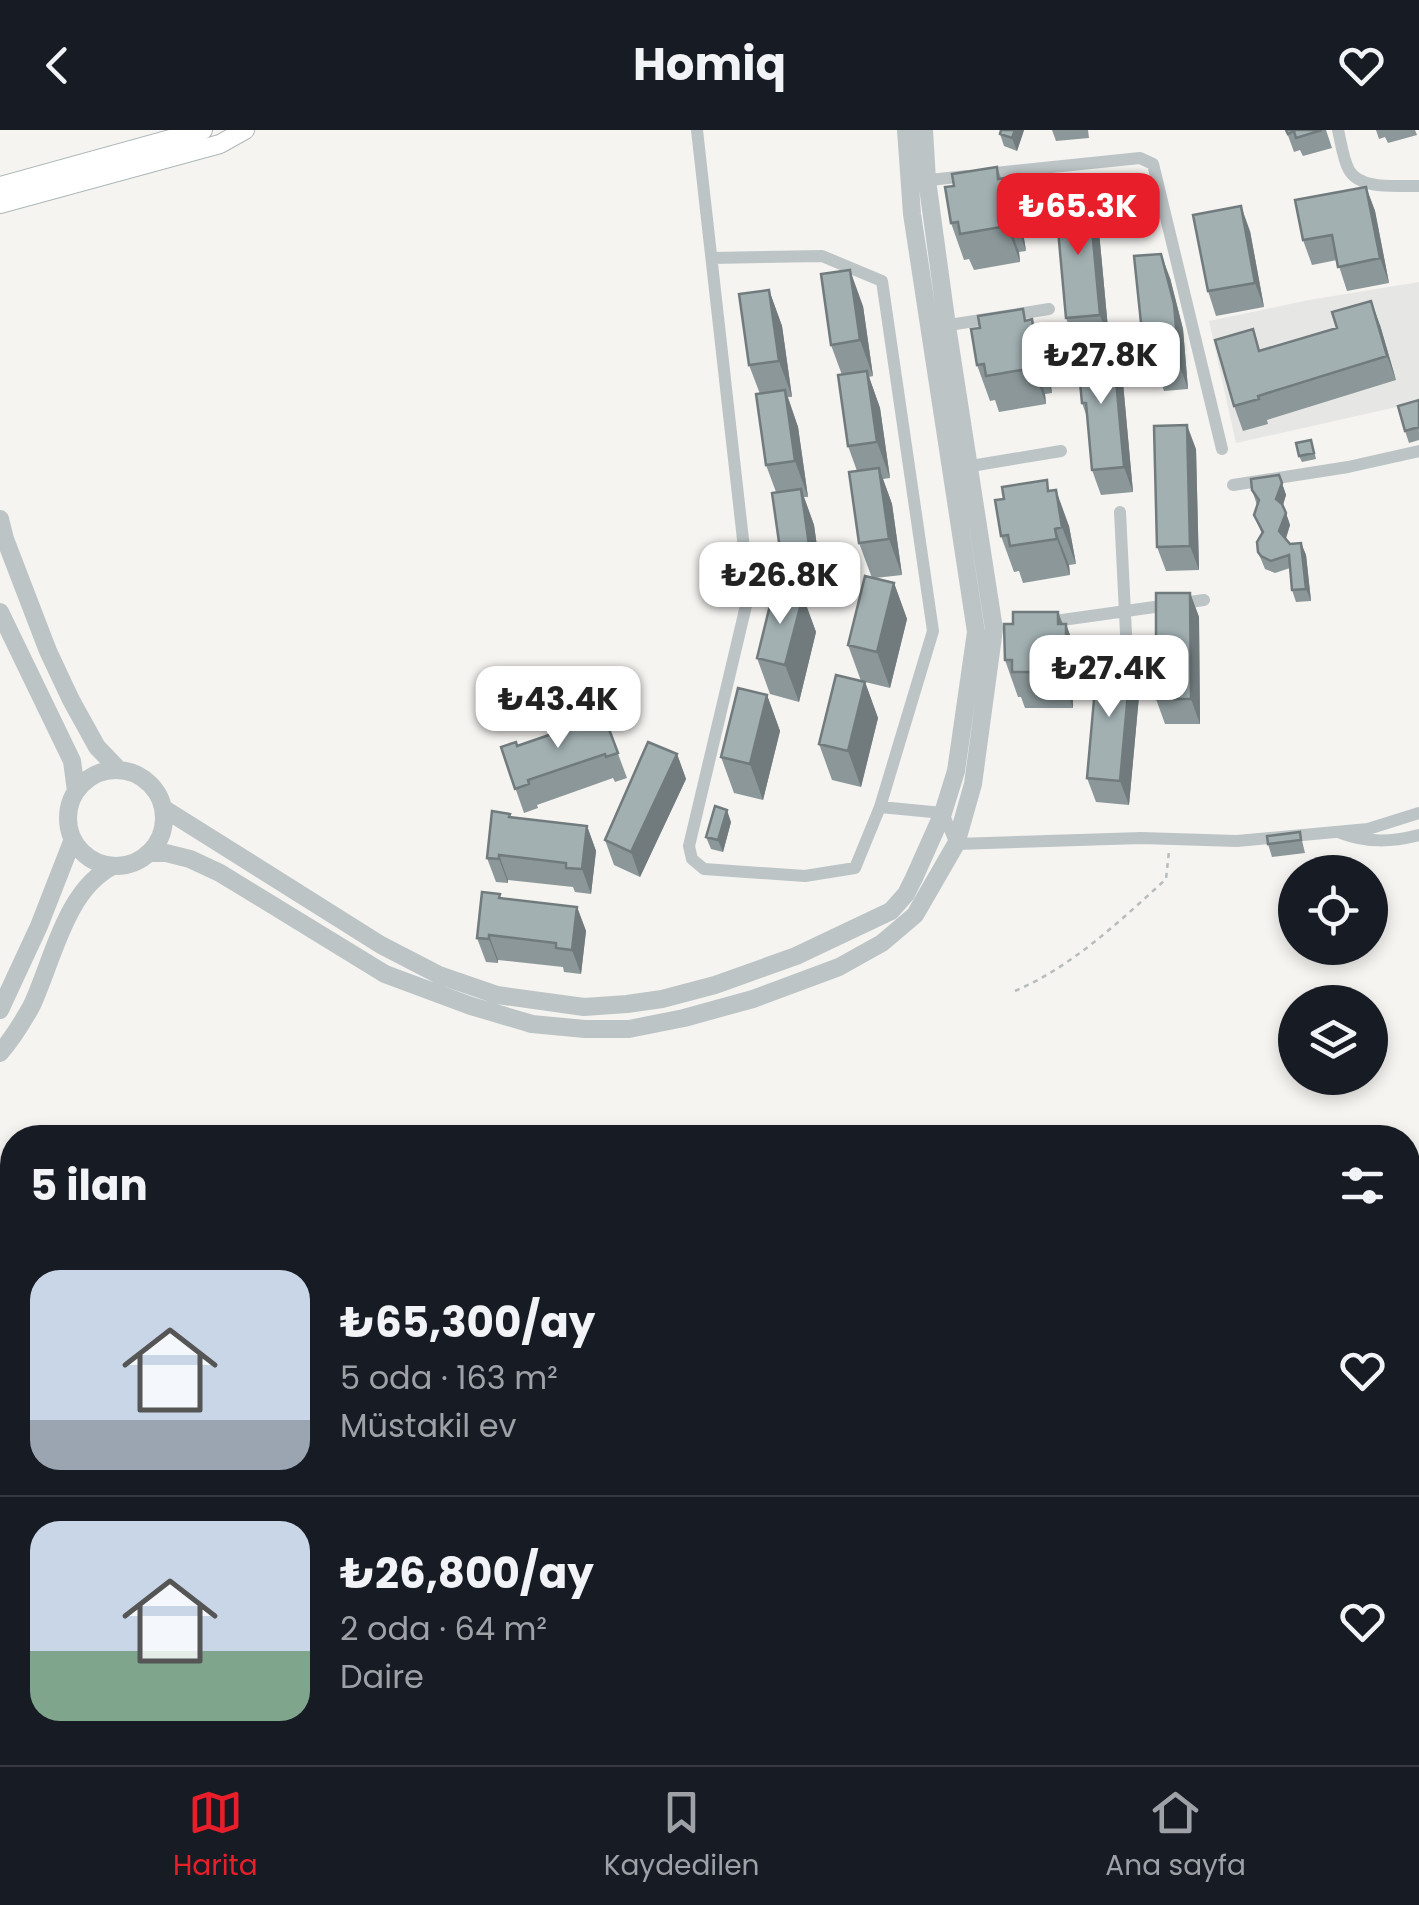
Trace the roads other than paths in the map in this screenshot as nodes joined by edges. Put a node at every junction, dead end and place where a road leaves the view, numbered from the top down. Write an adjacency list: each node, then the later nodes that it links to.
1 (203, 130): 8 (main road)
2 (245, 130): 10 (main road)
3 (697, 130): 11 (street)
4 (906, 130): 7 (street)
5 (924, 130): 7 (street)
6 (1338, 130): 9 (street)
7 (918, 181): 13 (street); 14 (street)
8 (0, 186)
9 (1419, 186)
10 (0, 204)
11 (712, 258): 29 (street); 29 (street)
12 (1049, 309): 13 (street)
13 (938, 326): 17 (street)
14 (1222, 449)
15 (1061, 451): 17 (street)
16 (1419, 451): 18 (street)
17 (961, 467): 25 (street)
18 (1232, 486)
19 (1120, 512): 23 (street)
20 (0, 520): 27 (street)
21 (1204, 600): 23 (street)
22 (0, 612): 28 (street)
23 (1124, 612): 24 (street); 26 (street)
24 (1032, 624)
25 (995, 629): 31 (street); 36 (street)
26 (1128, 678)
27 (119, 770): 28 (street); 30 (street)
28 (76, 791): 35 (street)
29 (880, 807): 31 (street)
30 (163, 808): 31 (street); 37 (street)
31 (943, 813): 36 (street)
32 (1419, 814): 33 (street)
33 (1339, 832): 34 (street); 36 (street)
34 (1419, 835)
35 (73, 839): 38 (street); 39 (street)
36 (956, 844): 37 (street)
37 (148, 854): 38 (street)
38 (113, 866): 40 (street)
39 (0, 1010)
40 (0, 1053)

